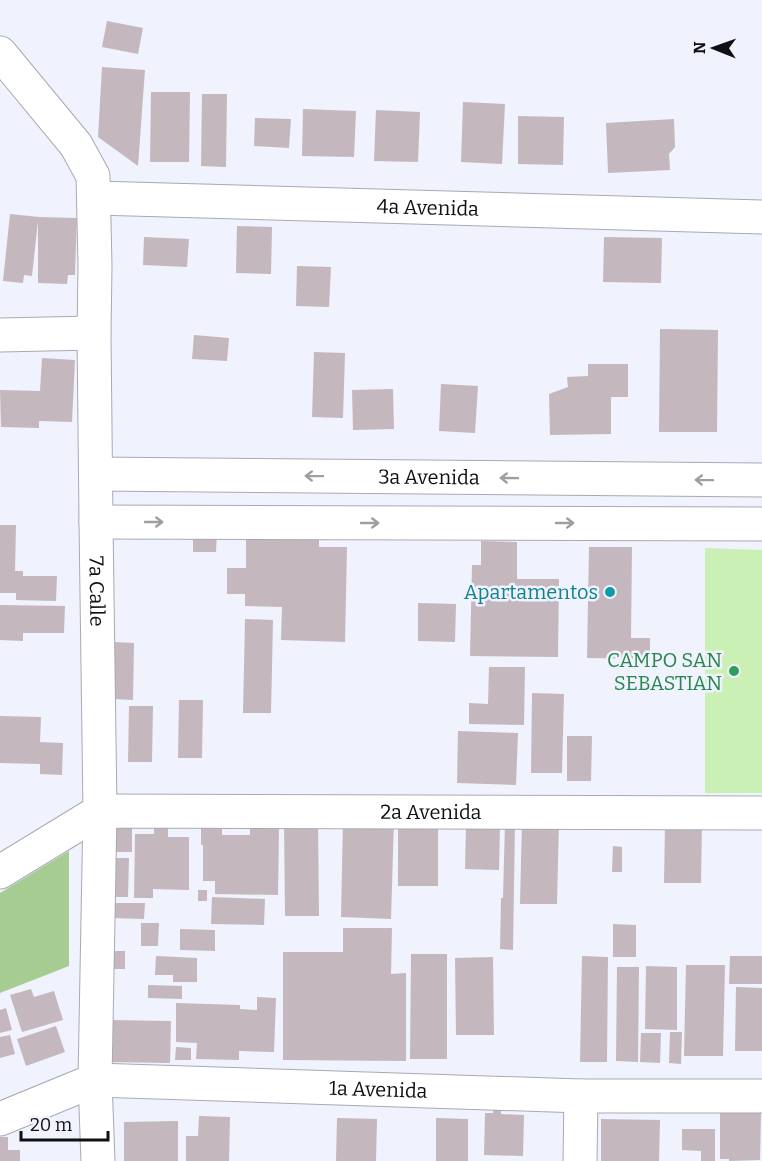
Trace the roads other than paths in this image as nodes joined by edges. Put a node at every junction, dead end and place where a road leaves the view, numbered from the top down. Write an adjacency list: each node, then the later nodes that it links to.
1 (0, 53): 2 (street, 7a Calle)
2 (95, 198): 3 (street, 4a Avenida); 4 (street, 7a Calle)
3 (762, 217)
4 (94, 333): 5 (street); 6 (street, 7a Calle)
5 (0, 335)
6 (96, 474): 7 (street, 3a Avenida, one-way to 6); 8 (street, 7a Calle)
7 (762, 480)
8 (96, 522): 9 (street, one-way to 9); 10 (street, 7a Calle)
9 (762, 524)
10 (100, 811): 11 (street, 2a Avenida); 12 (street); 13 (street, 7a Calle)
11 (762, 813)
12 (0, 872)
13 (95, 1080): 14 (street, 1a Avenida); 16 (street, 1a Avenida); 17 (street, 7a Calle)
14 (581, 1096): 15 (street, 1a Avenida); 18 (street)
15 (762, 1096)
16 (0, 1119)
17 (98, 1161)
18 (580, 1161)

